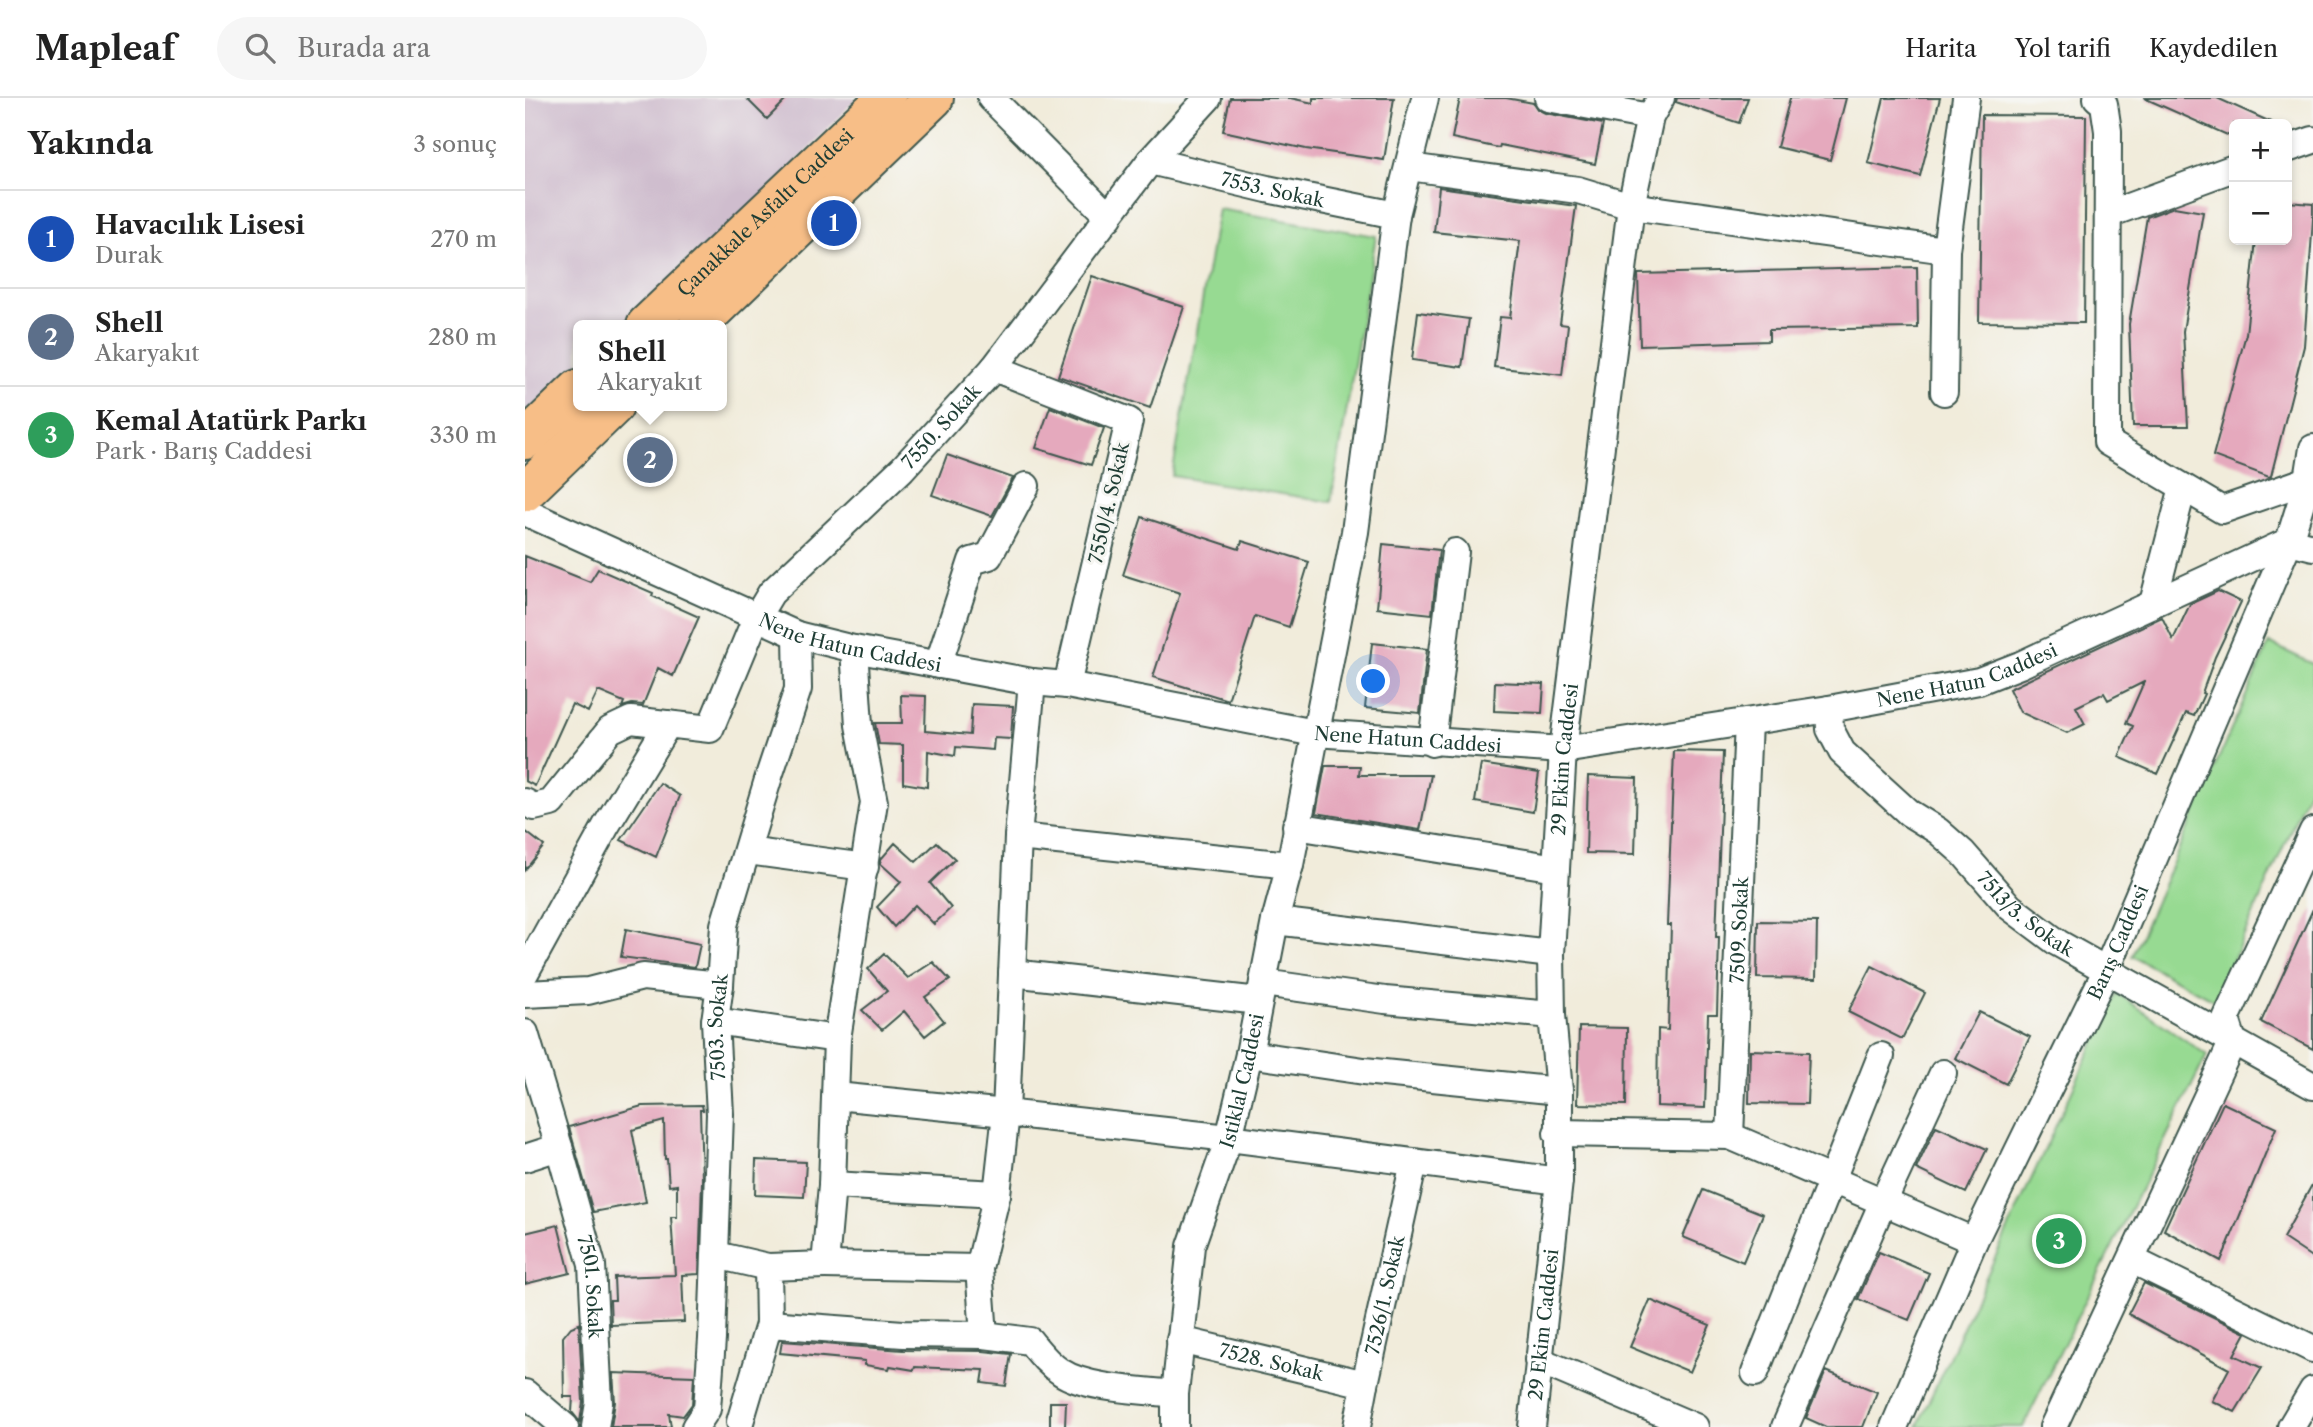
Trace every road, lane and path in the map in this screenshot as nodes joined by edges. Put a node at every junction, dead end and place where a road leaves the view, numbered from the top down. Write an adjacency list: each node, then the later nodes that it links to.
1 (886, 98): 20 (highway, Çanakkale Asfaltı Caddesi)
2 (934, 98): 21 (highway, Çanakkale Asfaltı Caddesi)
3 (991, 98): 18 (street)
4 (1208, 98): 12 (street, 7550. Sokak)
5 (1425, 98): 13 (street, Istiklal Caddesi)
6 (1548, 98): 9 (street)
7 (1966, 98): 19 (street)
8 (2097, 98): 16 (street)
9 (1655, 107): 15 (street, 29 Ekim Caddesi)
10 (2313, 140): 11 (street)
11 (2292, 147)
12 (1150, 162): 17 (street, 7553. Sokak); 18 (street, 7550. Sokak)
13 (1409, 167): 15 (street); 17 (street, Istiklal Caddesi)
14 (2229, 170): 16 (street)
15 (1631, 206): 19 (street); 47 (street, 29 Ekim Caddesi)
16 (2109, 214): 30 (street)
17 (1396, 215): 45 (street, Istiklal Caddesi)
18 (1109, 217): 22 (street, 7550. Sokak)
19 (1946, 250): 23 (street)
20 (651, 320)
21 (703, 320)
22 (994, 369): 36 (street, 7550. Sokak); 41 (street, 7550/4. Sokak)
23 (1944, 392)
24 (573, 394): 26 (highway)
25 (609, 411): 31 (highway)
26 (525, 440)
27 (2313, 448): 28 (street, Barış Caddesi)
28 (2308, 480): 30 (street); 33 (street, Barış Caddesi)
29 (1027, 486): 39 (street)
30 (2183, 487): 35 (street)
31 (525, 492)
32 (525, 512): 36 (street, Nene Hatun Caddesi)
33 (2301, 544): 35 (street, Nene Hatun Caddesi); 58 (street, Barış Caddesi)
34 (1455, 552): 46 (street)
35 (2153, 603): 42 (street, Nene Hatun Caddesi)
36 (756, 618): 37 (street, Nene Hatun Caddesi); 44 (street, 7550. Sokak)
37 (797, 635): 38 (street, Nene Hatun Caddesi); 52 (street, 7503. Sokak)
38 (854, 649): 39 (street, Nene Hatun Caddesi); 54 (street)
39 (937, 664): 40 (street, Nene Hatun Caddesi)
40 (1032, 682): 41 (street, Nene Hatun Caddesi); 51 (street)
41 (1067, 685): 45 (street, Nene Hatun Caddesi)
42 (1829, 709): 43 (street, Nene Hatun Caddesi); 58 (street, 7513/3. Sokak)
43 (1748, 722): 47 (street, Nene Hatun Caddesi); 77 (street, 7509. Sokak)
44 (668, 724): 48 (street); 59 (street)
45 (1315, 733): 46 (street, Nene Hatun Caddesi); 49 (street, Istiklal Caddesi)
46 (1432, 743): 47 (street, Nene Hatun Caddesi)
47 (1563, 750): 55 (street, 29 Ekim Caddesi)
48 (525, 802)
49 (1296, 826): 53 (street, Istiklal Caddesi); 55 (street)
50 (2313, 831): 68 (street)
51 (1018, 837): 53 (street); 60 (street)
52 (748, 851): 54 (street); 61 (street, 7503. Sokak)
53 (1290, 865): 56 (street, Istiklal Caddesi)
54 (865, 867): 67 (street)
55 (1556, 868): 57 (street, 29 Ekim Caddesi)
56 (1275, 921): 57 (street); 62 (street, Istiklal Caddesi)
57 (1551, 954): 64 (street, 29 Ekim Caddesi)
58 (2107, 969): 68 (street, 7513/3. Sokak); 87 (street, Barış Caddesi)
59 (525, 973)
60 (1011, 973): 62 (street); 75 (street)
61 (720, 985): 63 (street); 65 (street, 7503. Sokak)
62 (1261, 992): 64 (street); 69 (street, Istiklal Caddesi)
63 (525, 994)
64 (1552, 1015): 73 (street, 29 Ekim Caddesi)
65 (715, 1021): 67 (street); 88 (street, 7503. Sokak)
66 (525, 1033): 79 (street, 7501. Sokak)
67 (837, 1039): 74 (street)
68 (2233, 1041): 72 (street, 7513/3. Sokak); 89 (street)
69 (1249, 1054): 73 (street); 78 (street, Istiklal Caddesi)
70 (1881, 1056): 82 (street)
71 (1943, 1073): 86 (street)
72 (2313, 1086)
73 (1559, 1091): 76 (street, 29 Ekim Caddesi)
74 (837, 1096): 75 (street); 84 (street)
75 (1006, 1113): 78 (street); 85 (street)
76 (1557, 1133): 77 (street); 83 (street, 29 Ekim Caddesi)
77 (1730, 1136): 82 (street)
78 (1229, 1138): 81 (street); 95 (street, Istiklal Caddesi)
79 (559, 1147): 80 (street); 106 (street, 7501. Sokak)
80 (525, 1158)
81 (1414, 1162): 83 (street); 99 (street, 7526/1. Sokak)
82 (1833, 1180): 86 (street); 98 (street)
83 (1559, 1181): 97 (street, 29 Ekim Caddesi)
84 (832, 1185): 85 (street); 90 (street)
85 (997, 1194): 92 (street)
86 (1883, 1202): 87 (street); 111 (street)
87 (1974, 1241): 112 (street, Barış Caddesi)
88 (716, 1255): 91 (street); 103 (street, 7503. Sokak)
89 (2132, 1260): 96 (street); 113 (street)
90 (825, 1265): 91 (street); 92 (street)
91 (768, 1267): 93 (street)
92 (979, 1268): 94 (street)
93 (769, 1324): 94 (street); 104 (street)
94 (984, 1335): 102 (street)
95 (1180, 1340): 99 (street, 7528. Sokak); 102 (street, Istiklal Caddesi)
96 (2313, 1349)
97 (1538, 1360): 109 (street, 29 Ekim Caddesi); 110 (street)
98 (1755, 1373)
99 (1364, 1384): 108 (street, 7526/1. Sokak)
100 (2313, 1390): 114 (street)
101 (525, 1393): 105 (street)
102 (1175, 1394): 107 (street, Istiklal Caddesi)
103 (701, 1418): 104 (street)
104 (750, 1424)
105 (565, 1427)
106 (595, 1427)
107 (1175, 1427)
108 (1357, 1427)
109 (1532, 1427)
110 (1695, 1427)
111 (1785, 1427)
112 (1894, 1427)
113 (2053, 1427)
114 (2291, 1427)

